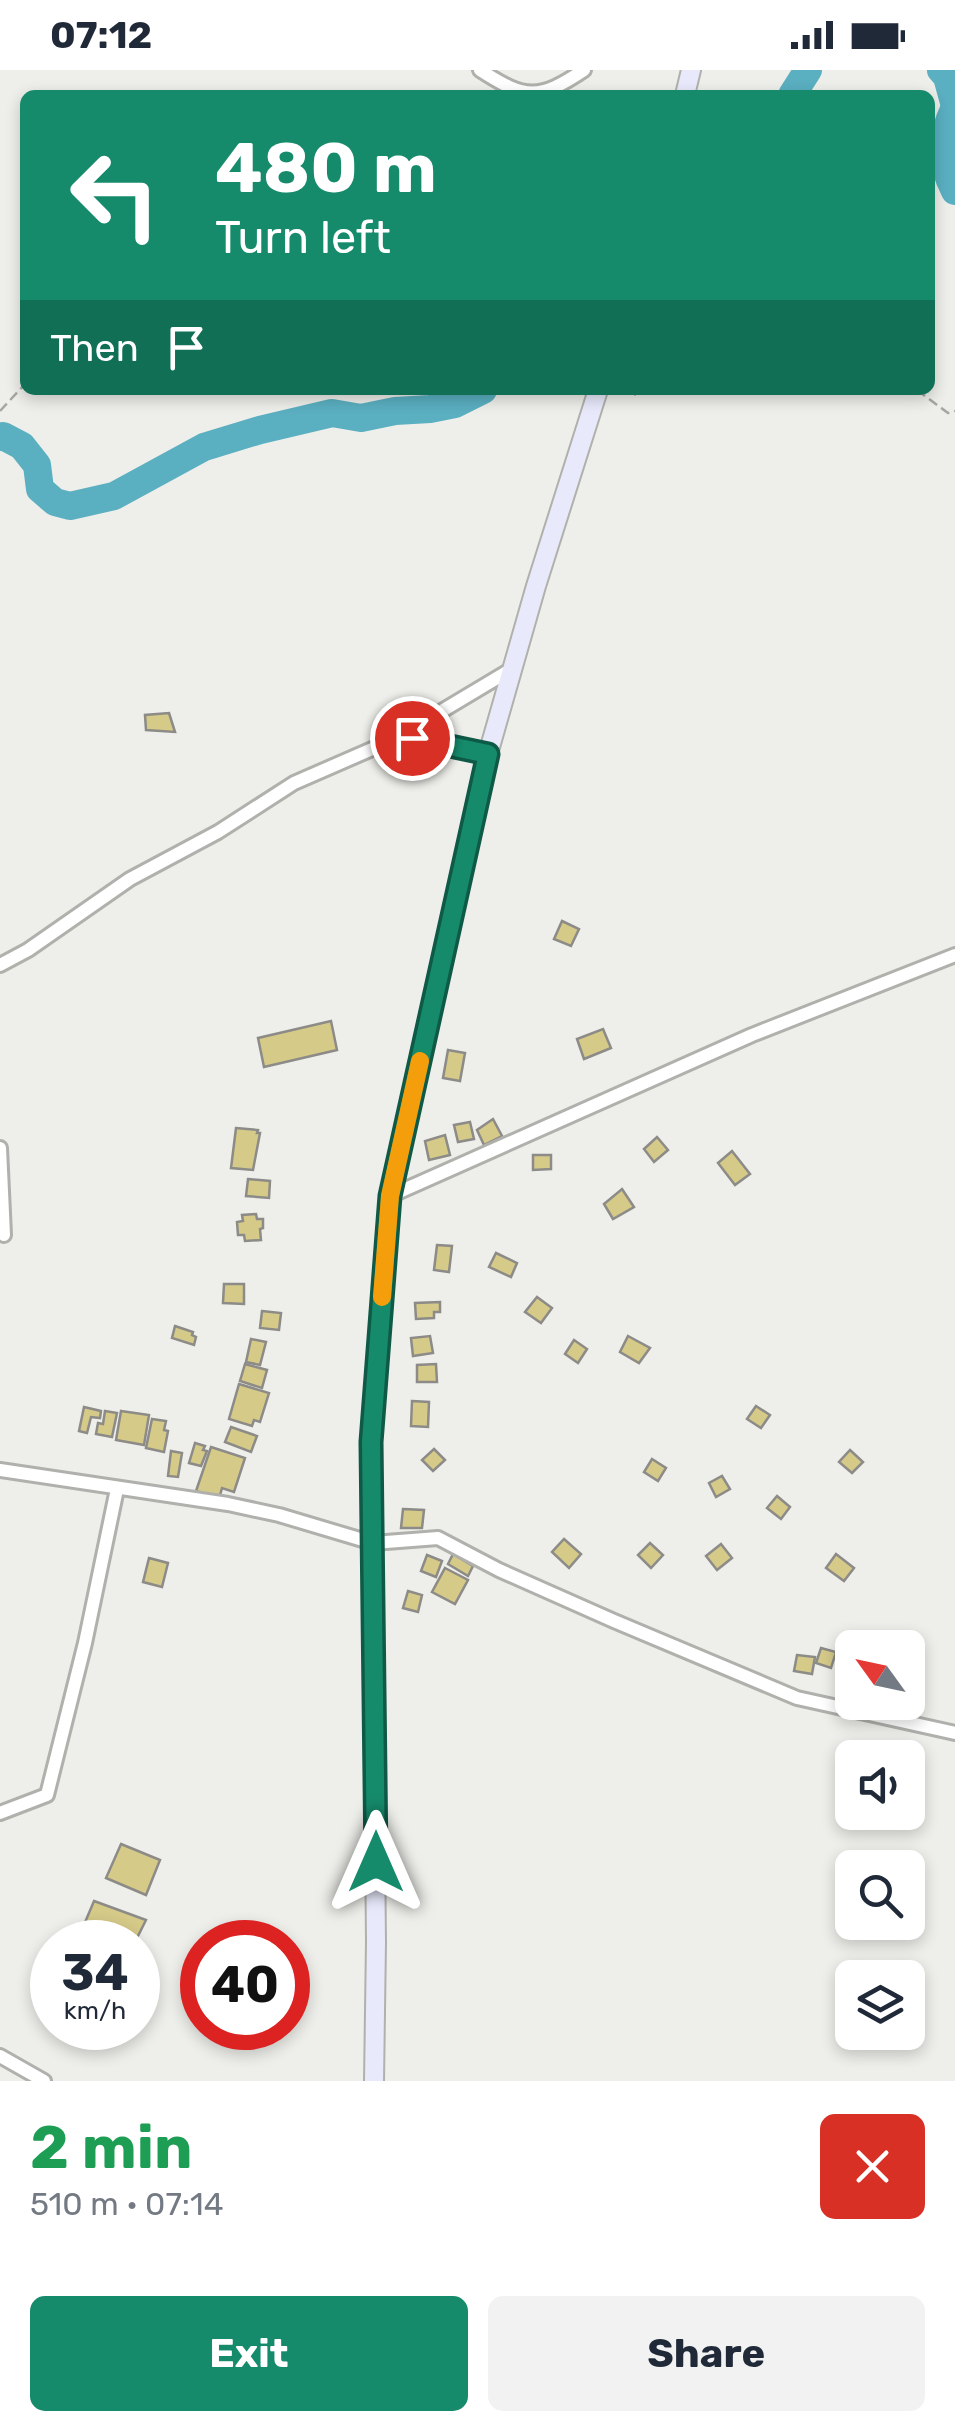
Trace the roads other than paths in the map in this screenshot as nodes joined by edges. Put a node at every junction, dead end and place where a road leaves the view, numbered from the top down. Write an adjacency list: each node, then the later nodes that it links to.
1 (480, 70): 3 (street)
2 (584, 70): 4 (street)
3 (524, 90)
4 (550, 90)
5 (596, 395): 6 (street)
6 (512, 668): 7 (street); 8 (street)
7 (395, 739): 8 (street); 10 (street)
8 (488, 754): 12 (street)
9 (955, 955): 12 (street)
10 (0, 965)
11 (0, 1148): 13 (street)
12 (390, 1196): 16 (street)
13 (4, 1234)
14 (0, 1470): 15 (street)
15 (117, 1489): 16 (street); 18 (street)
16 (373, 1543): 17 (street); 21 (street)
17 (955, 1733)
18 (0, 1813)
19 (0, 2056): 20 (street)
20 (44, 2081)
21 (374, 2081)

